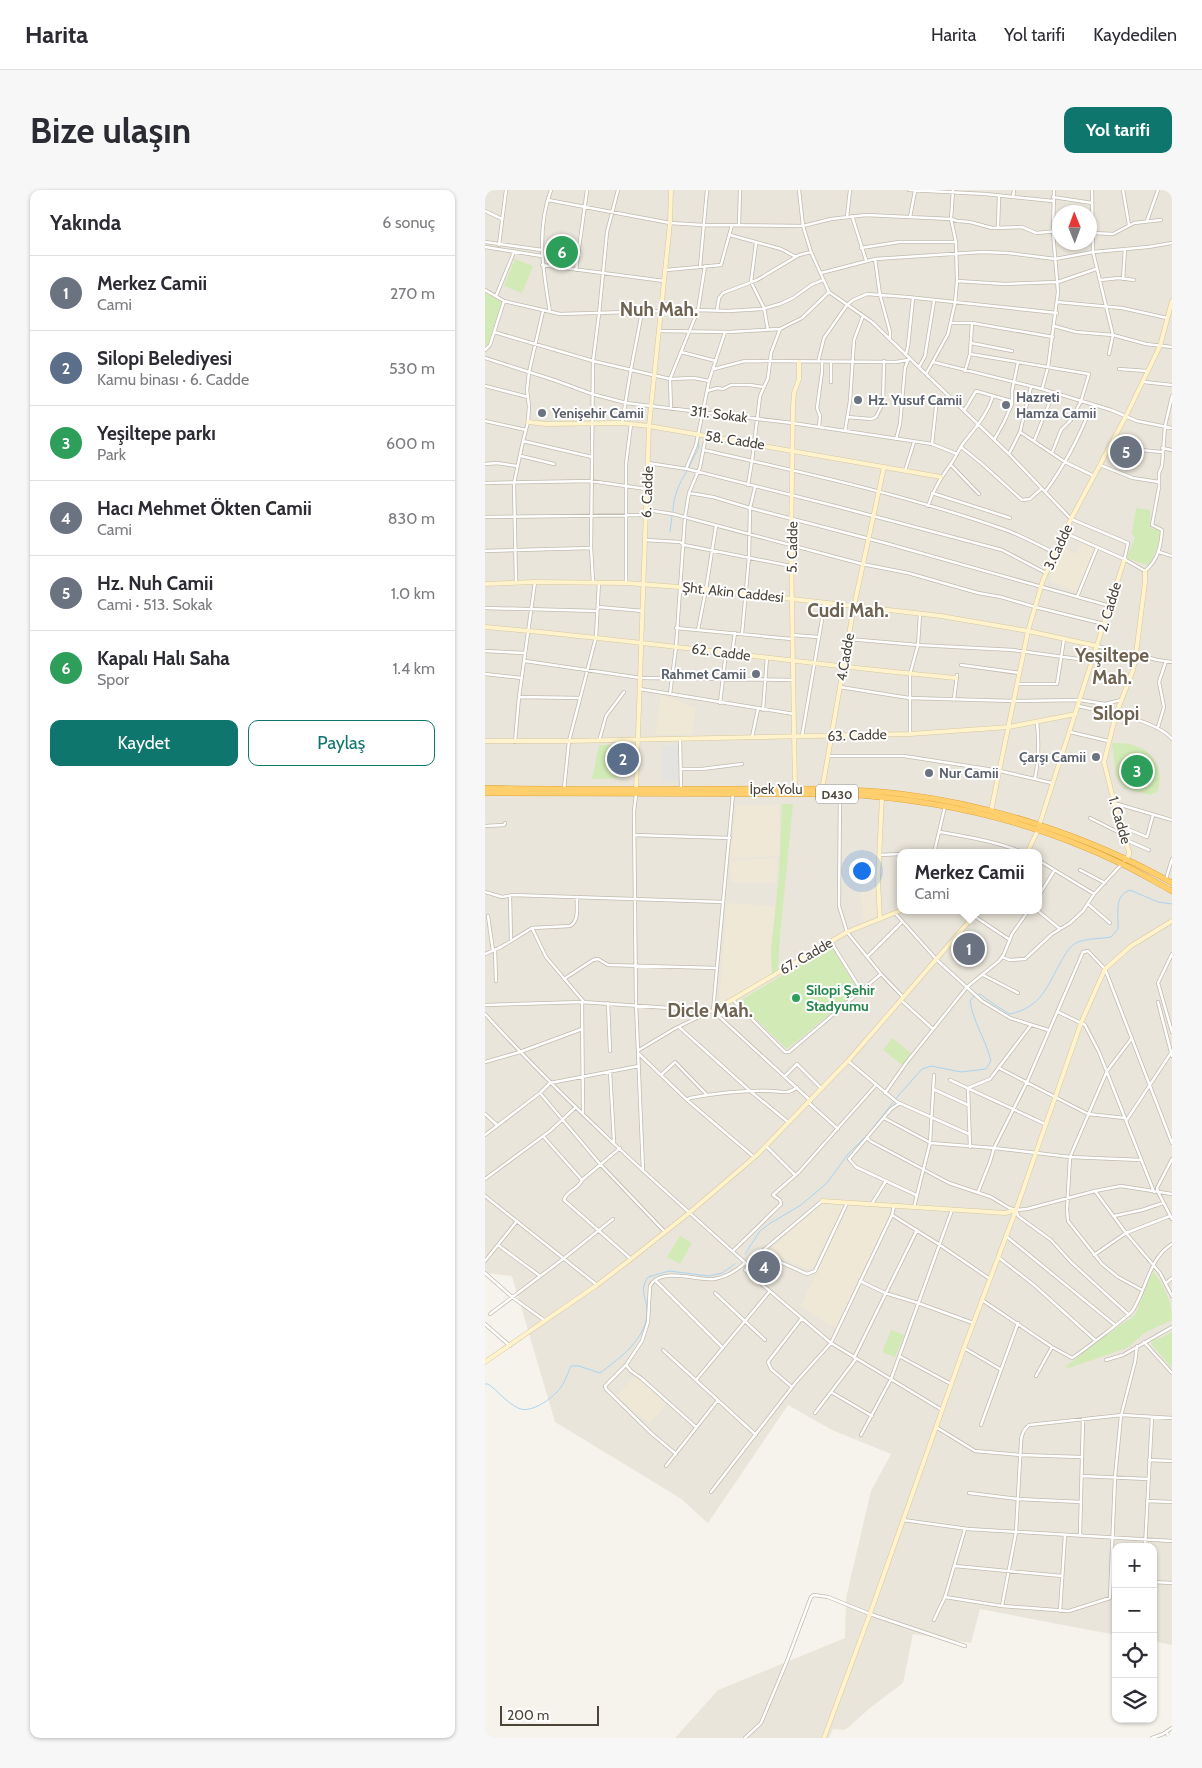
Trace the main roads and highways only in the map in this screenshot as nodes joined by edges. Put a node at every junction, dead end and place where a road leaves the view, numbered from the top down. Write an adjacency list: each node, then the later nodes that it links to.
1 (485, 788): 3 (highway, İpek Yolu / D430)
2 (795, 791): 3 (highway, D430); 3 (highway, İpek Yolu / D430); 5 (highway, D430); 5 (highway, İpek Yolu / D430)
3 (636, 792): 4 (highway, D430)
4 (485, 794)
5 (1039, 828): 6 (highway, İpek Yolu / D430); 7 (highway, D430)
6 (1172, 883)
7 (1172, 891)

